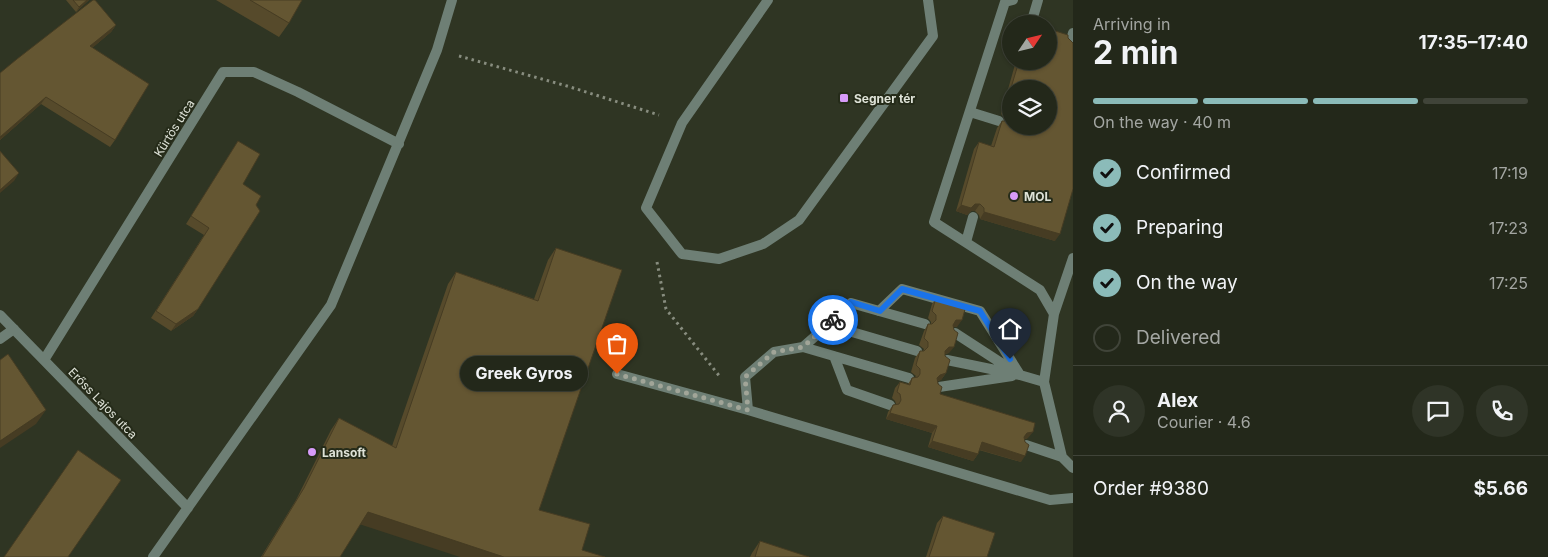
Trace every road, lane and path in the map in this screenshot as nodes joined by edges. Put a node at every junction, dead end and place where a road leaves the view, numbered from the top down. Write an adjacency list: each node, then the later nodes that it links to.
1 (452, 0): 9 (street)
2 (768, 0): 12 (street)
3 (928, 0): 12 (street)
4 (1013, 0): 10 (street)
5 (1038, 0): 6 (street)
6 (1034, 15)
7 (1073, 33): 8 (street)
8 (1070, 43)
9 (437, 50): 12 (path); 13 (street)
10 (970, 112): 11 (street); 15 (street)
11 (999, 121)
12 (682, 123)
13 (399, 144): 29 (street, Kürtös utca); 43 (street)
14 (973, 217): 15 (street)
15 (966, 242): 19 (street)
16 (655, 254): 34 (path)
17 (1073, 258): 19 (street)
18 (880, 311): 21 (street); 22 (street); 32 (street)
19 (1054, 314): 35 (street)
20 (0, 315): 23 (street, Erőss Lajos utca)
21 (926, 324)
22 (828, 325): 26 (street); 27 (street)
23 (14, 329): 25 (street); 29 (street, Erőss Lajos utca)
24 (955, 333): 32 (street)
25 (0, 339)
26 (803, 347): 28 (street); 38 (street)
27 (918, 351)
28 (834, 356): 33 (street); 37 (street)
29 (44, 360): 43 (street, Erőss Lajos utca)
30 (947, 360): 32 (street)
31 (617, 374): 38 (street)
32 (1020, 375): 35 (street); 36 (street)
33 (910, 378)
34 (722, 379)
35 (1044, 382): 40 (street)
36 (939, 387)
37 (890, 405)
38 (748, 410): 42 (street)
39 (1026, 445): 40 (street)
40 (1062, 457): 41 (street)
41 (1073, 468)
42 (1073, 498)
43 (188, 508): 44 (street)
44 (153, 557)

